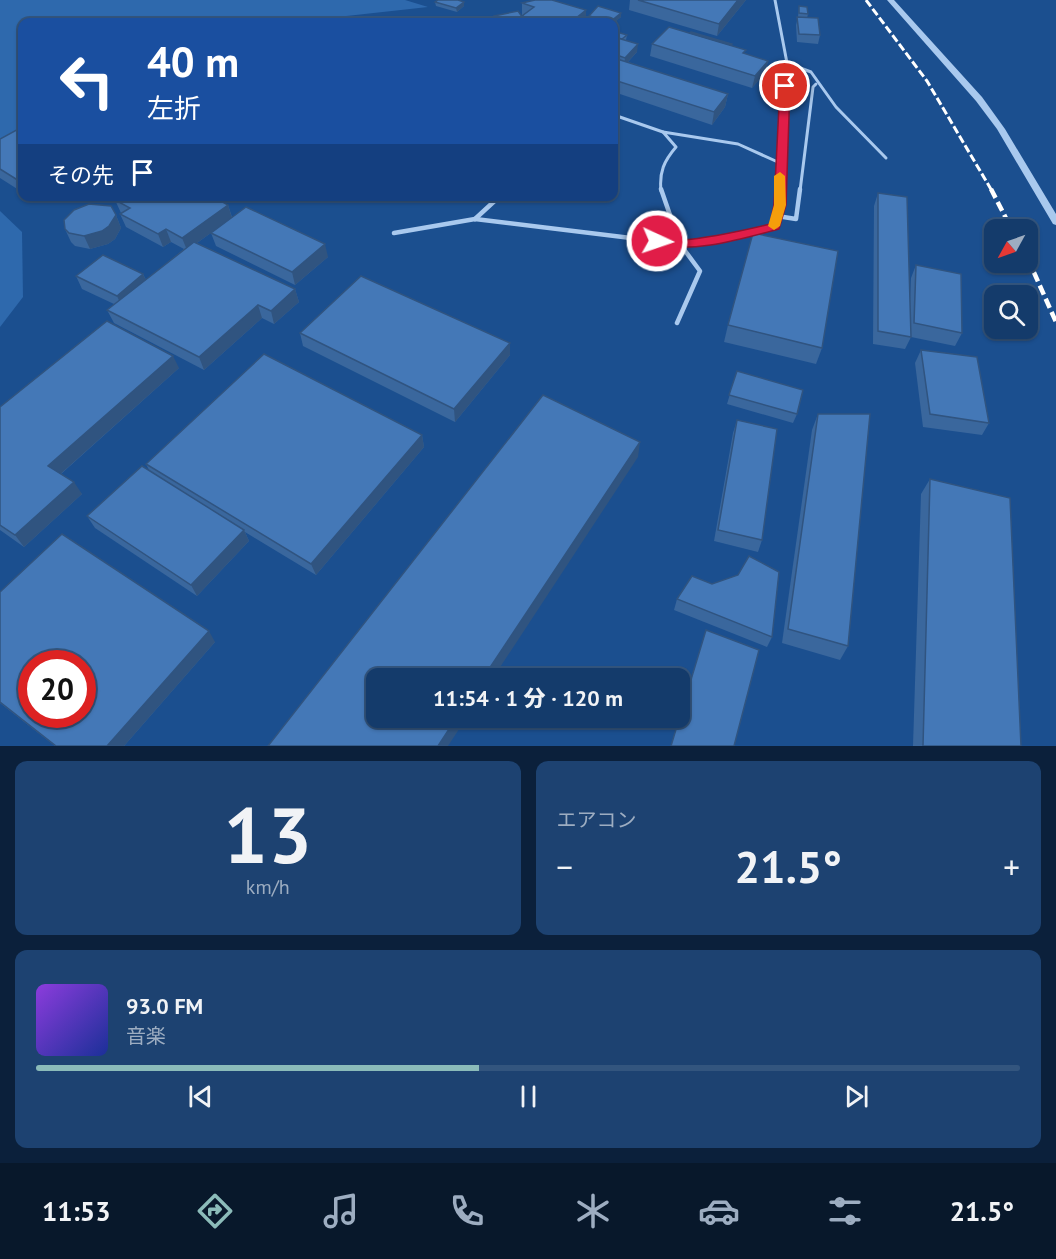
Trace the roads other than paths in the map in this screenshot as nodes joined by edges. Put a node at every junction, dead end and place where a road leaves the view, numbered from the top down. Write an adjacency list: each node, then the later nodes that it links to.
1 (775, 0): 3 (lane)
2 (890, 0): 12 (street)
3 (788, 63): 4 (lane); 8 (lane)
4 (816, 84): 7 (lane); 10 (lane)
5 (618, 116): 6 (lane)
6 (663, 132): 8 (lane); 14 (lane)
7 (886, 158)
8 (780, 163): 10 (lane)
9 (495, 201): 11 (lane)
10 (777, 216): 14 (lane)
11 (475, 219): 13 (lane); 14 (lane)
12 (1056, 222)
13 (394, 233)
14 (680, 244): 15 (lane)
15 (676, 323)

